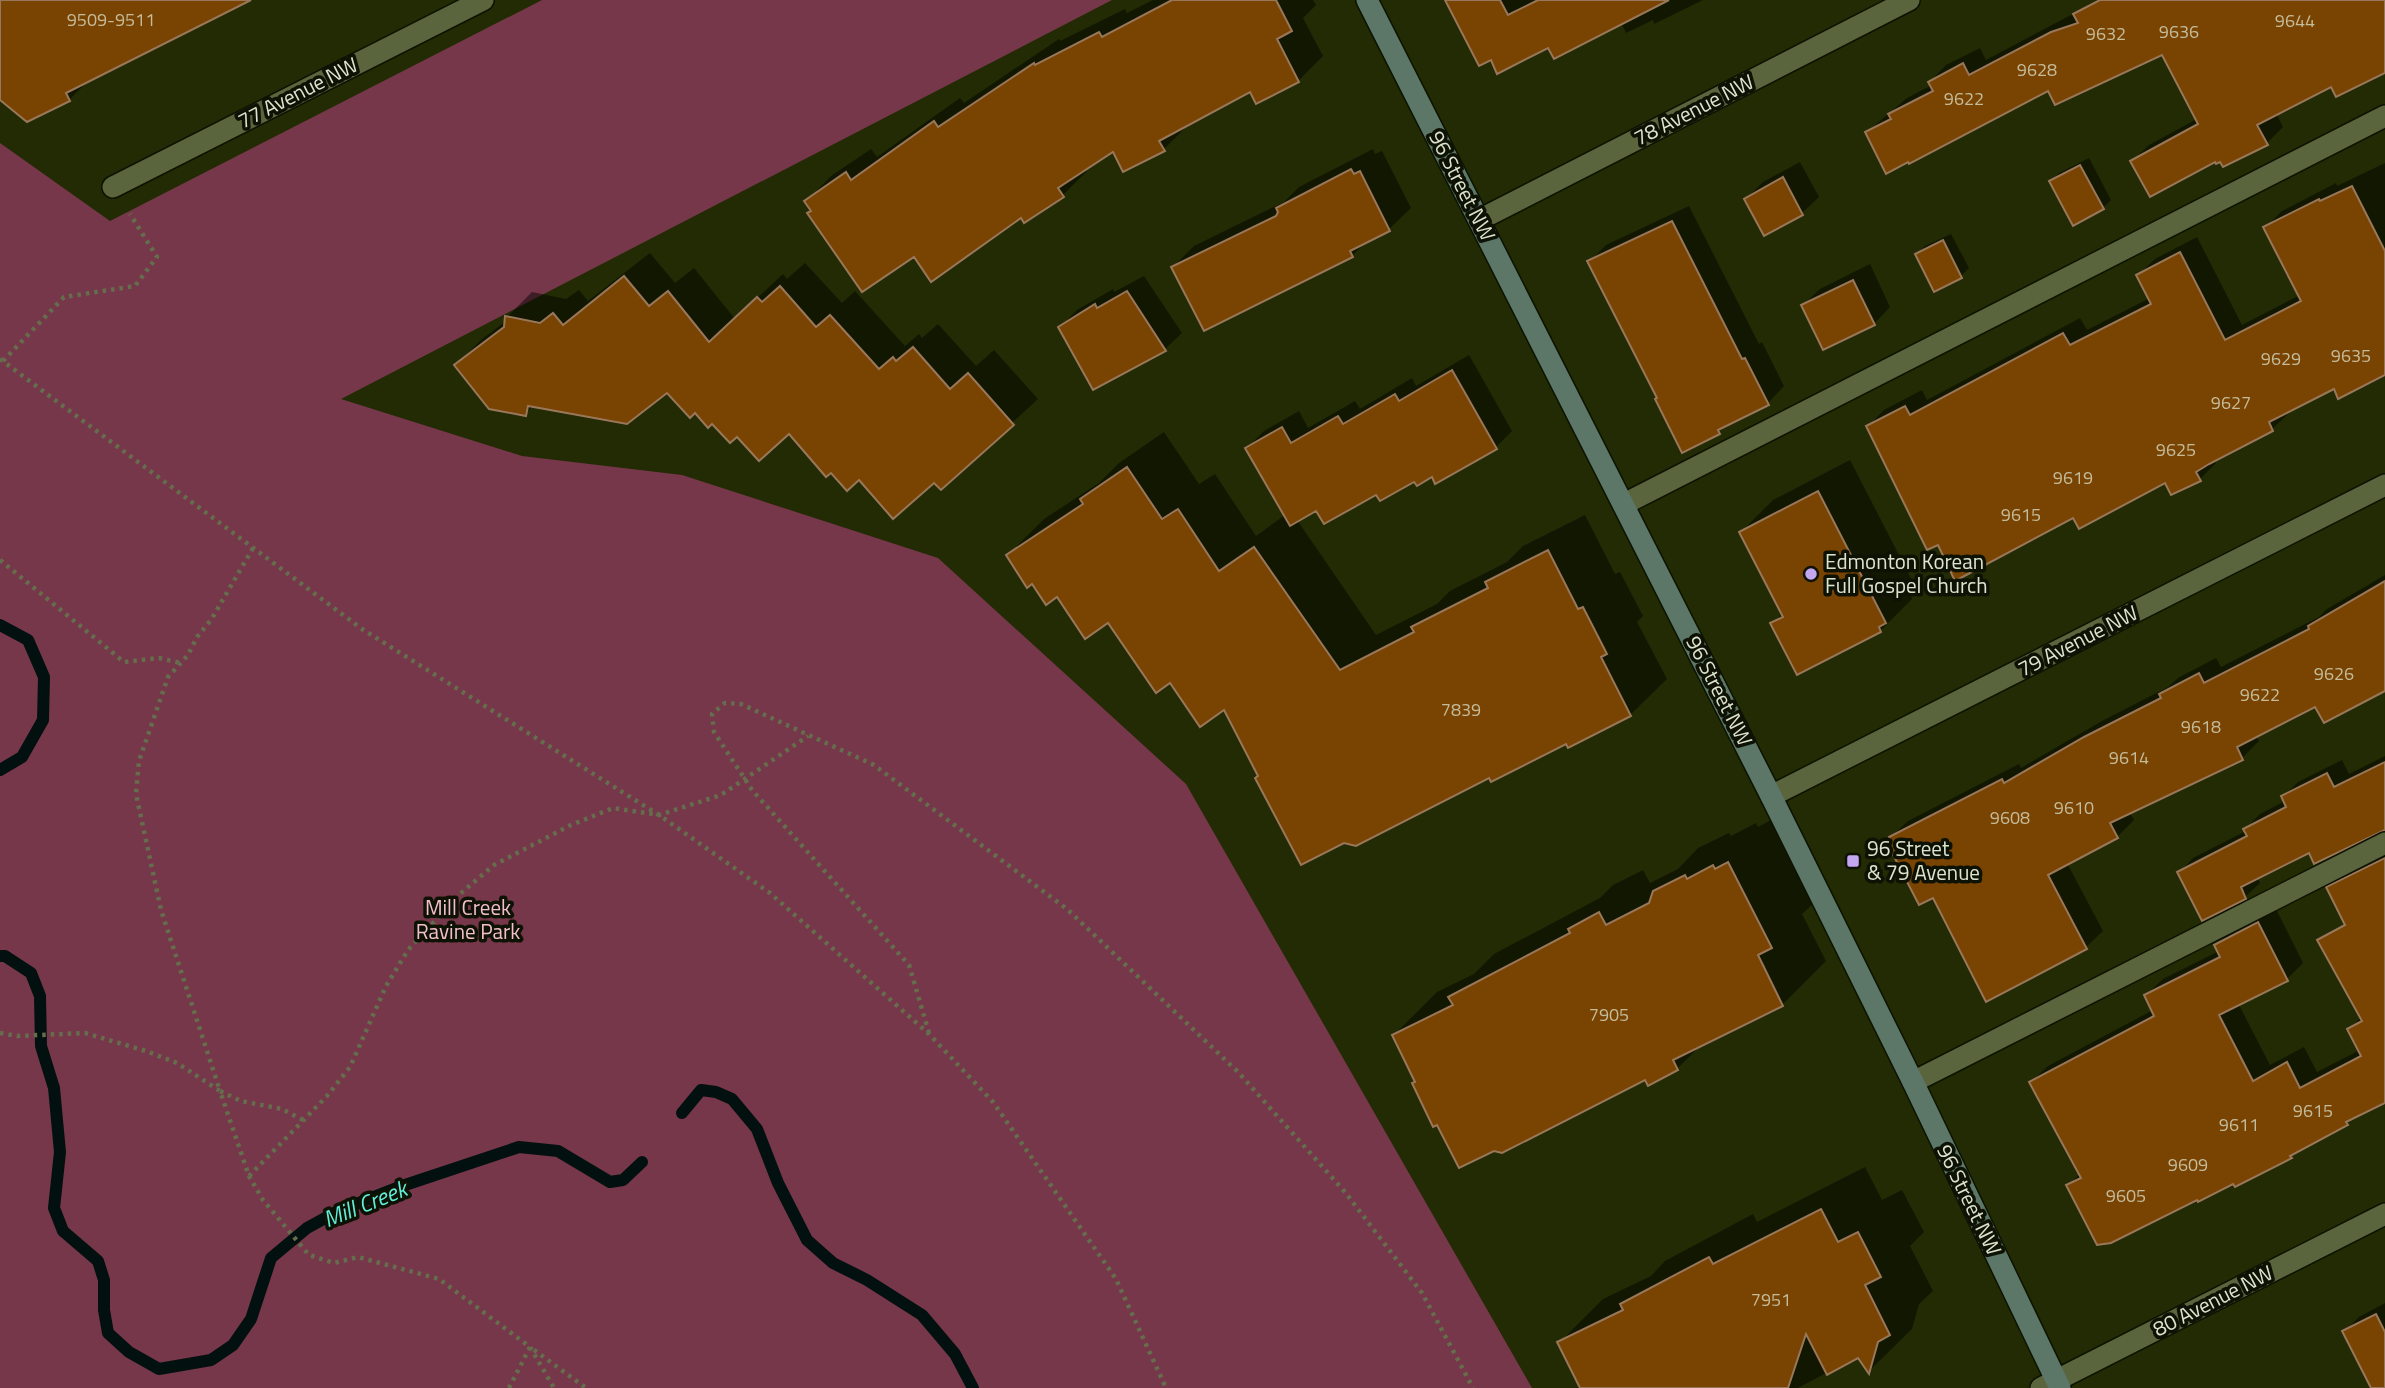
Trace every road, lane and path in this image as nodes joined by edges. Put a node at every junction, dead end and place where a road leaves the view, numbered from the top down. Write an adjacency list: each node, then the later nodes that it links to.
1 (483, 0): 5 (street, 77 Avenue NW)
2 (1367, 0): 6 (street, 96 Street NW)
3 (1909, 0): 6 (street, 78 Avenue NW)
4 (2385, 116): 9 (street)
5 (113, 187): 7 (path)
6 (1479, 220): 9 (street, 96 Street NW)
7 (1, 360): 10 (path)
8 (2385, 485): 15 (street, 79 Avenue NW)
9 (1624, 503): 15 (street, 96 Street NW)
10 (254, 548): 12 (path); 16 (path)
11 (0, 560): 12 (path)
12 (181, 663): 21 (path)
13 (809, 735): 14 (path); 14 (path); 31 (path)
14 (744, 778): 16 (path); 19 (path)
15 (1771, 796): 20 (street, 96 Street NW)
16 (659, 815): 19 (path); 22 (path)
17 (2385, 843): 20 (street)
18 (0, 1033): 21 (path)
19 (929, 1034): 30 (path)
20 (1913, 1082): 26 (street, 96 Street NW)
21 (220, 1091): 22 (path); 23 (path)
22 (303, 1121): 23 (path)
23 (249, 1176): 25 (path)
24 (2385, 1214): 26 (street, 80 Avenue NW)
25 (530, 1347): 27 (path); 28 (path); 29 (path)
26 (2052, 1385)
27 (509, 1388)
28 (554, 1388)
29 (586, 1388)
30 (1166, 1388)
31 (1473, 1388)

